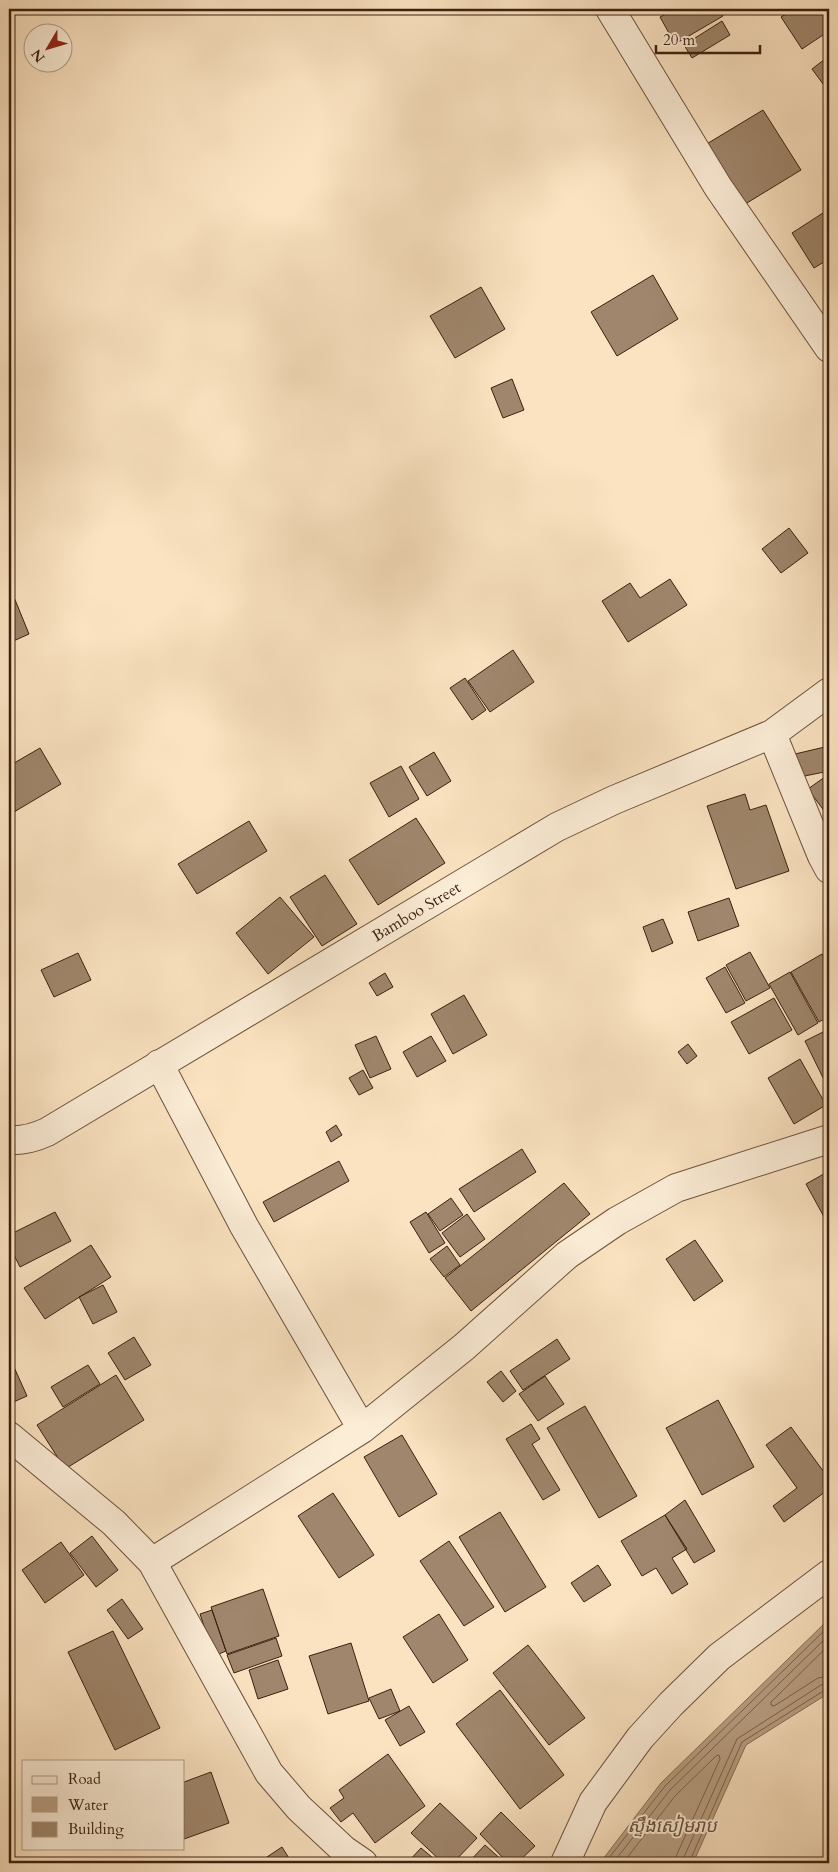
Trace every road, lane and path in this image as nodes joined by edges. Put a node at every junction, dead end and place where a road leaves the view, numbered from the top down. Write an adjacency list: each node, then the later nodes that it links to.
1 (610, 9): 2 (street)
2 (829, 348)
3 (829, 692): 4 (street, Bamboo Street)
4 (772, 734): 5 (street); 6 (street, Bamboo Street)
5 (829, 869)
6 (159, 1064): 8 (street, Bamboo Street); 9 (street)
7 (829, 1139): 9 (street)
8 (9, 1140)
9 (362, 1429): 11 (street)
10 (9, 1436): 11 (street)
11 (152, 1562): 13 (street)
12 (829, 1574): 14 (street)
13 (363, 1863)
14 (565, 1863)

